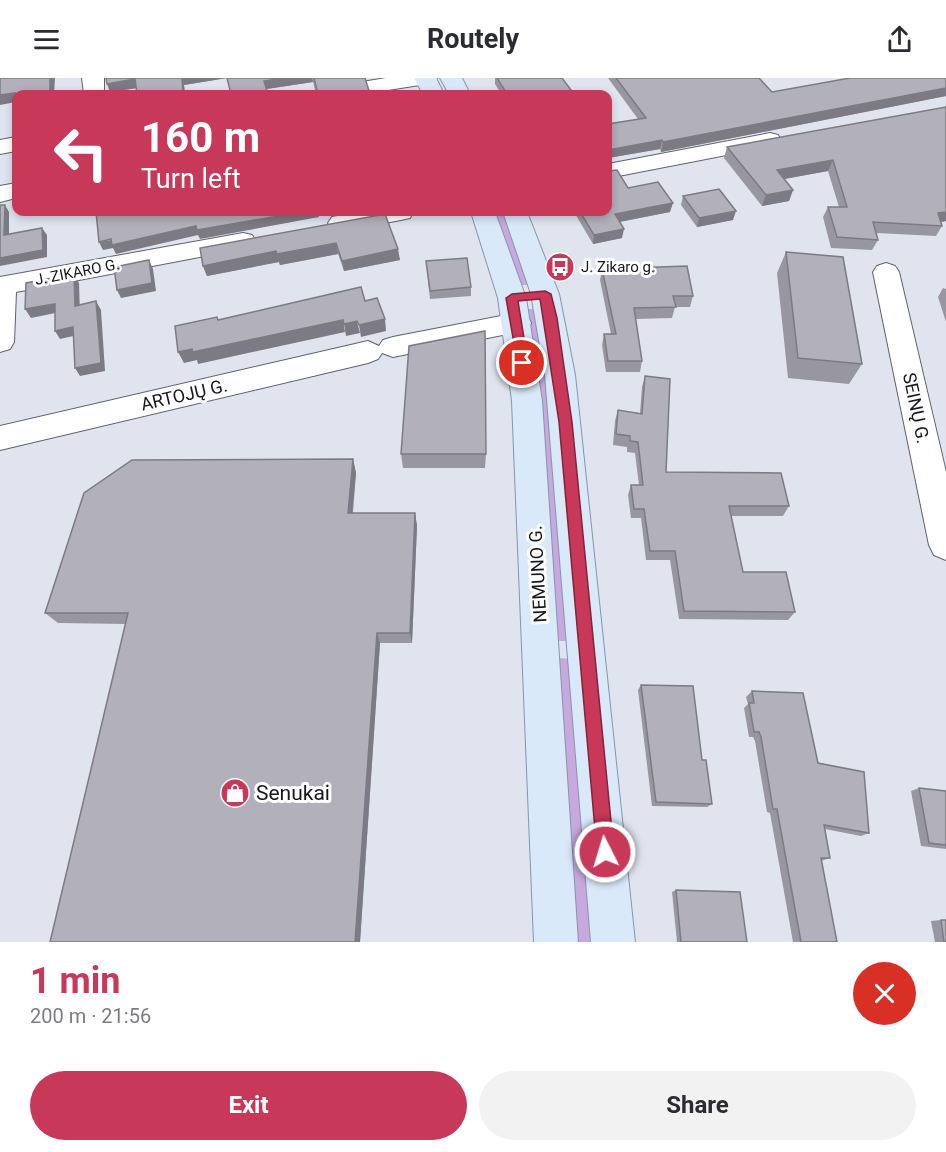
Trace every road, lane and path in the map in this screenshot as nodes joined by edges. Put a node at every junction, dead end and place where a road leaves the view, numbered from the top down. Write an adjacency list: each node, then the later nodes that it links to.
1 (425, 78): 2 (street)
2 (351, 90)
3 (789, 137): 4 (street)
4 (612, 170)
5 (379, 216): 8 (street)
6 (484, 216): 13 (main road, NEMUNO G.)
7 (516, 216): 12 (main road)
8 (314, 228)
9 (268, 236): 11 (street, J. ZIKARO G.)
10 (886, 272): 16 (street, SEINŲ G.)
11 (2, 286): 14 (street)
12 (545, 294): 13 (main road); 18 (main road)
13 (514, 310): 15 (street, ARTOJŲ G.); 17 (main road, NEMUNO G.)
14 (0, 342)
15 (0, 438)
16 (946, 545)
17 (556, 942)
18 (613, 942)

